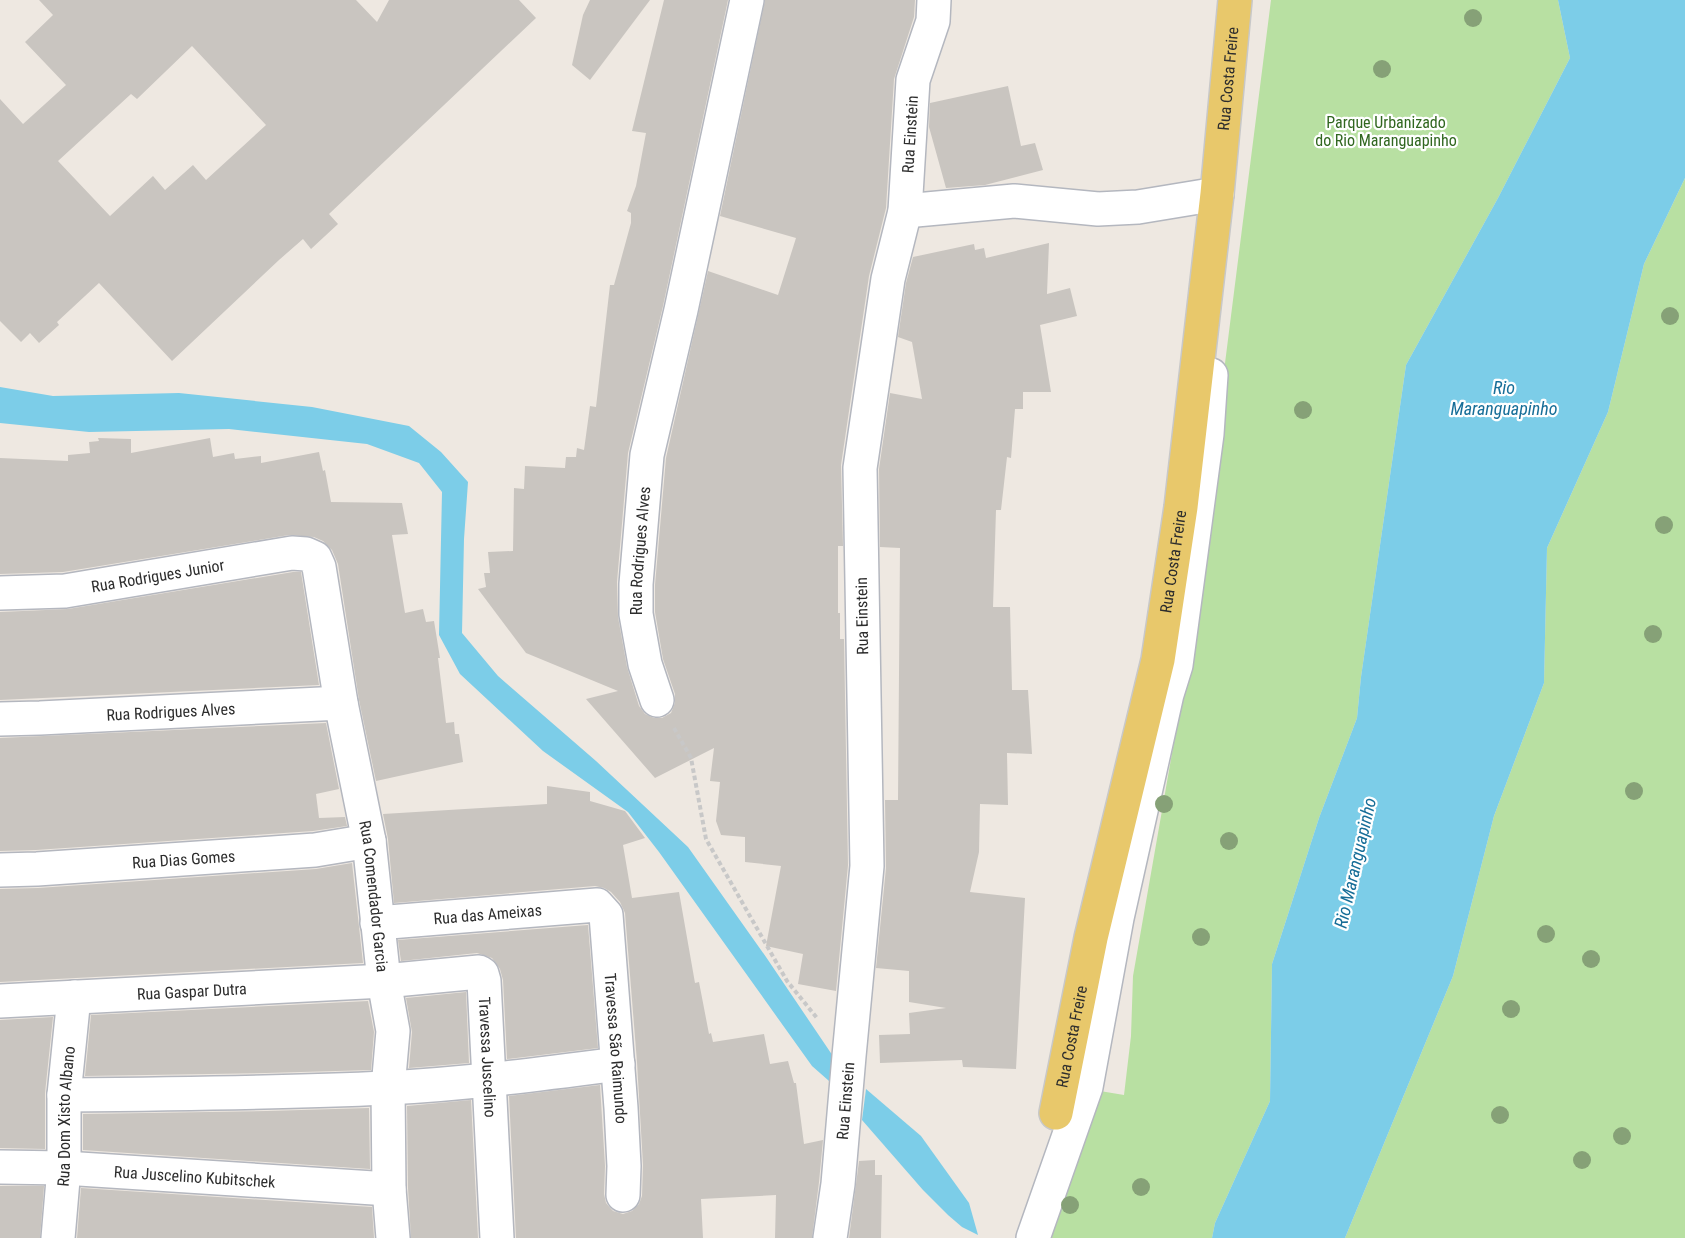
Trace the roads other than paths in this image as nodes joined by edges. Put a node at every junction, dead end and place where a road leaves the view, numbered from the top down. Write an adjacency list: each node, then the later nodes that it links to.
1 (747, 0): 9 (street, Rua Rodrigues Alves)
2 (934, 0): 6 (street, Rua Einstein)
3 (1235, 0): 5 (main road, Rua Costa Freire)
4 (1250, 0): 32 (street)
5 (1218, 194): 6 (street); 23 (main road, Rua Costa Freire)
6 (904, 211): 31 (street, Rua Einstein)
7 (315, 558): 8 (street, Rua Rodrigues Junior); 10 (street, Rua Comendador Garcia)
8 (0, 593)
9 (657, 700)
10 (341, 703): 11 (street, Rua Rodrigues Alves); 12 (street, Rua Comendador Garcia)
11 (0, 718)
12 (369, 842): 13 (street, Rua Dias Gomes); 15 (street, Rua Comendador Garcia)
13 (0, 870)
14 (597, 905): 15 (street, Rua das Ameixas); 19 (street, Travessa São Raimundo)
15 (377, 923): 16 (street, Rua Comendador Garcia)
16 (384, 981): 17 (street, Rua Gaspar Dutra); 20 (street, Travessa Juscelino); 21 (street, Rua Comendador Garcia)
17 (74, 997): 18 (street, Rua Gaspar Dutra); 22 (street, Rua Dom Xisto Albano)
18 (0, 1000)
19 (618, 1064): 20 (street); 27 (street, Travessa São Raimundo)
20 (489, 1080): 21 (street); 30 (street, Travessa Juscelino)
21 (388, 1088): 22 (street); 26 (street, Rua Comendador Garcia)
22 (64, 1095): 25 (street, Rua Dom Xisto Albano)
23 (1056, 1113)
24 (0, 1167): 25 (street, Rua Juscelino Kubitschek)
25 (64, 1168): 26 (street, Rua Juscelino Kubitschek); 28 (street, Rua Dom Xisto Albano)
26 (389, 1189): 29 (street, Rua Comendador Garcia)
27 (623, 1195)
28 (58, 1238)
29 (393, 1238)
30 (497, 1238)
31 (830, 1238)
32 (1033, 1238)

